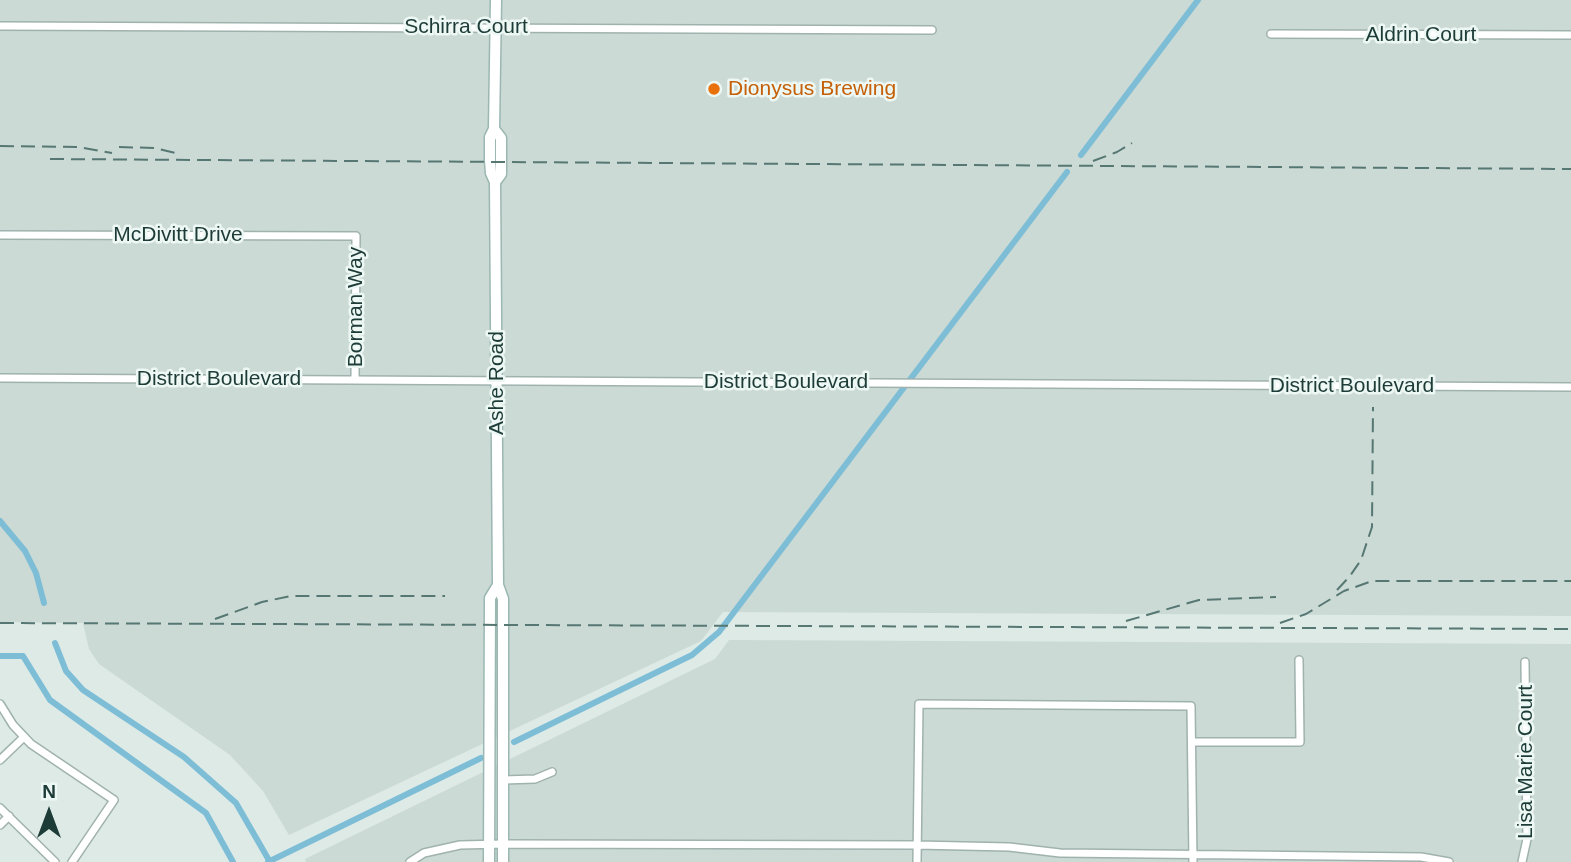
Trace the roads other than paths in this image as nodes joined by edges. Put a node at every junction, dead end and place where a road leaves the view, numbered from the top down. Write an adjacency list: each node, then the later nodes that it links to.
1 (496, 0): 3 (street, Ashe Road)
2 (0, 26): 3 (street, Schirra Court)
3 (496, 27): 4 (street, Schirra Court); 11 (street, Ashe Road)
4 (932, 30)
5 (1271, 34): 6 (street, Aldrin Court)
6 (1571, 35)
7 (0, 235): 8 (street, McDivitt Drive)
8 (356, 236): 10 (street, Borman Way)
9 (0, 378): 10 (street, District Boulevard)
10 (355, 379): 11 (street, District Boulevard)
11 (496, 379): 12 (street, District Boulevard); 13 (street, Ashe Road)
12 (1571, 387)
13 (498, 585): 21 (street, Ashe Road); 25 (street, Ashe Road)
14 (1299, 660): 18 (street)
15 (1525, 662): 37 (street, Lisa Marie Court)
16 (0, 704): 17 (street)
17 (24, 737): 19 (street); 31 (street)
18 (1192, 742): 27 (street); 28 (street)
19 (0, 760)
20 (552, 772): 21 (street)
21 (503, 780): 26 (street, Ashe Road)
22 (0, 808): 23 (street)
23 (9, 816): 24 (street); 30 (street)
24 (0, 825)
25 (489, 844): 26 (street); 32 (street); 33 (street, Ashe Road)
26 (503, 844): 27 (street); 34 (street, Ashe Road)
27 (917, 845): 28 (street); 35 (street)
28 (1193, 858): 29 (street)
29 (1322, 859): 36 (street)
30 (55, 862)
31 (72, 862)
32 (410, 862)
33 (489, 862)
34 (503, 862)
35 (917, 862)
36 (1449, 862)
37 (1522, 862)

